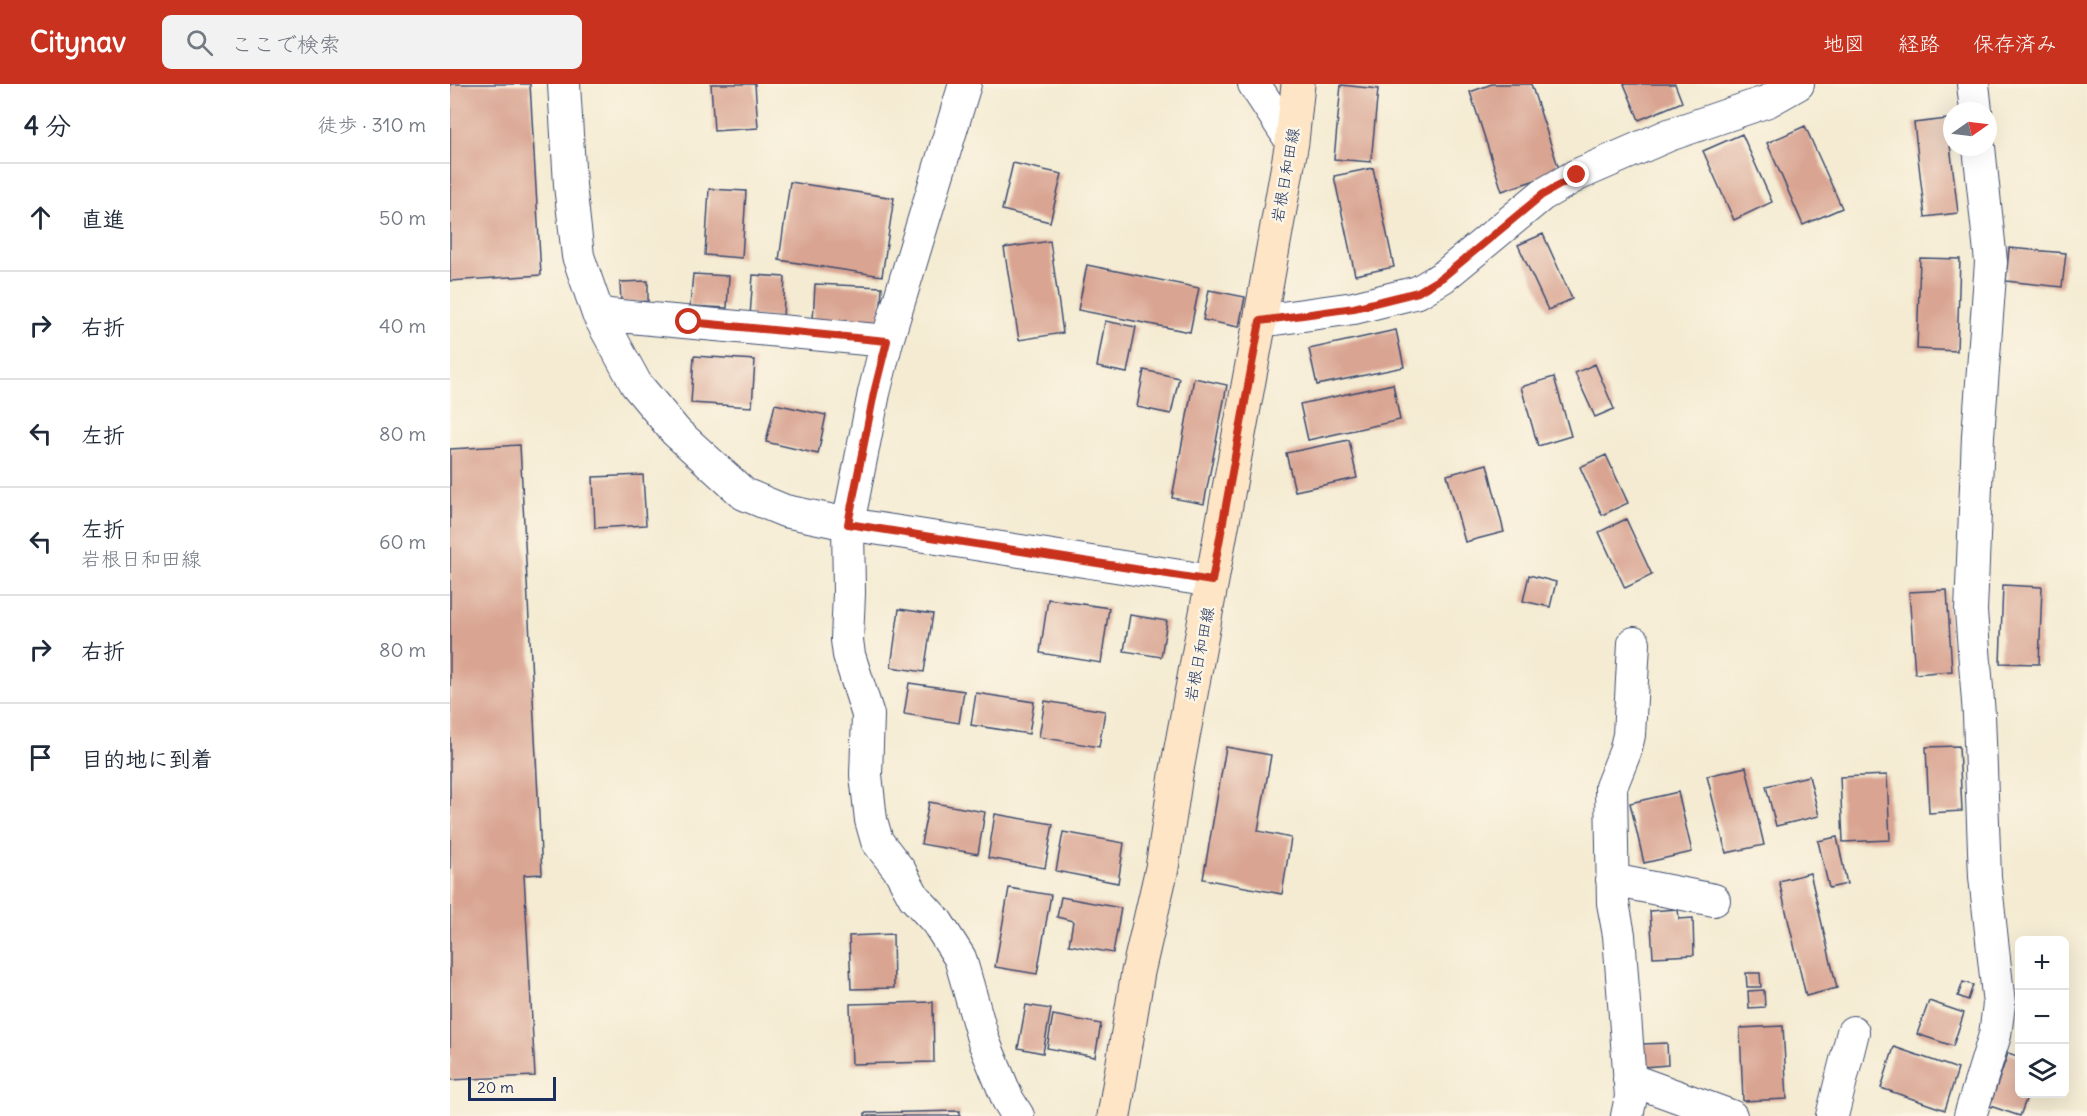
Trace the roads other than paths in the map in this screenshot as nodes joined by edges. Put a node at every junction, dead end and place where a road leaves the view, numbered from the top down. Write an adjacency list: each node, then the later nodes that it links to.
1 (564, 84): 10 (street)
2 (965, 84): 12 (street)
3 (1254, 84): 8 (street)
4 (1298, 84): 8 (main road, 岩根日和田線)
5 (1798, 84): 11 (street)
6 (1973, 84): 7 (street)
7 (1975, 102)
8 (1292, 142): 11 (main road, 岩根日和田線)
9 (1980, 156): 25 (street)
10 (598, 314): 12 (street); 13 (street)
11 (1260, 321): 14 (main road, 岩根日和田線)
12 (887, 341): 13 (street)
13 (848, 524): 14 (street); 20 (street)
14 (1212, 581): 21 (main road, 岩根日和田線)
15 (1634, 643): 16 (street)
16 (1612, 880): 17 (street); 19 (street)
17 (1714, 900)
18 (1854, 1032): 24 (street)
19 (1629, 1078): 22 (street); 23 (street)
20 (1018, 1116)
21 (1114, 1116)
22 (1627, 1116)
23 (1731, 1116)
24 (1832, 1116)
25 (1970, 1116)

